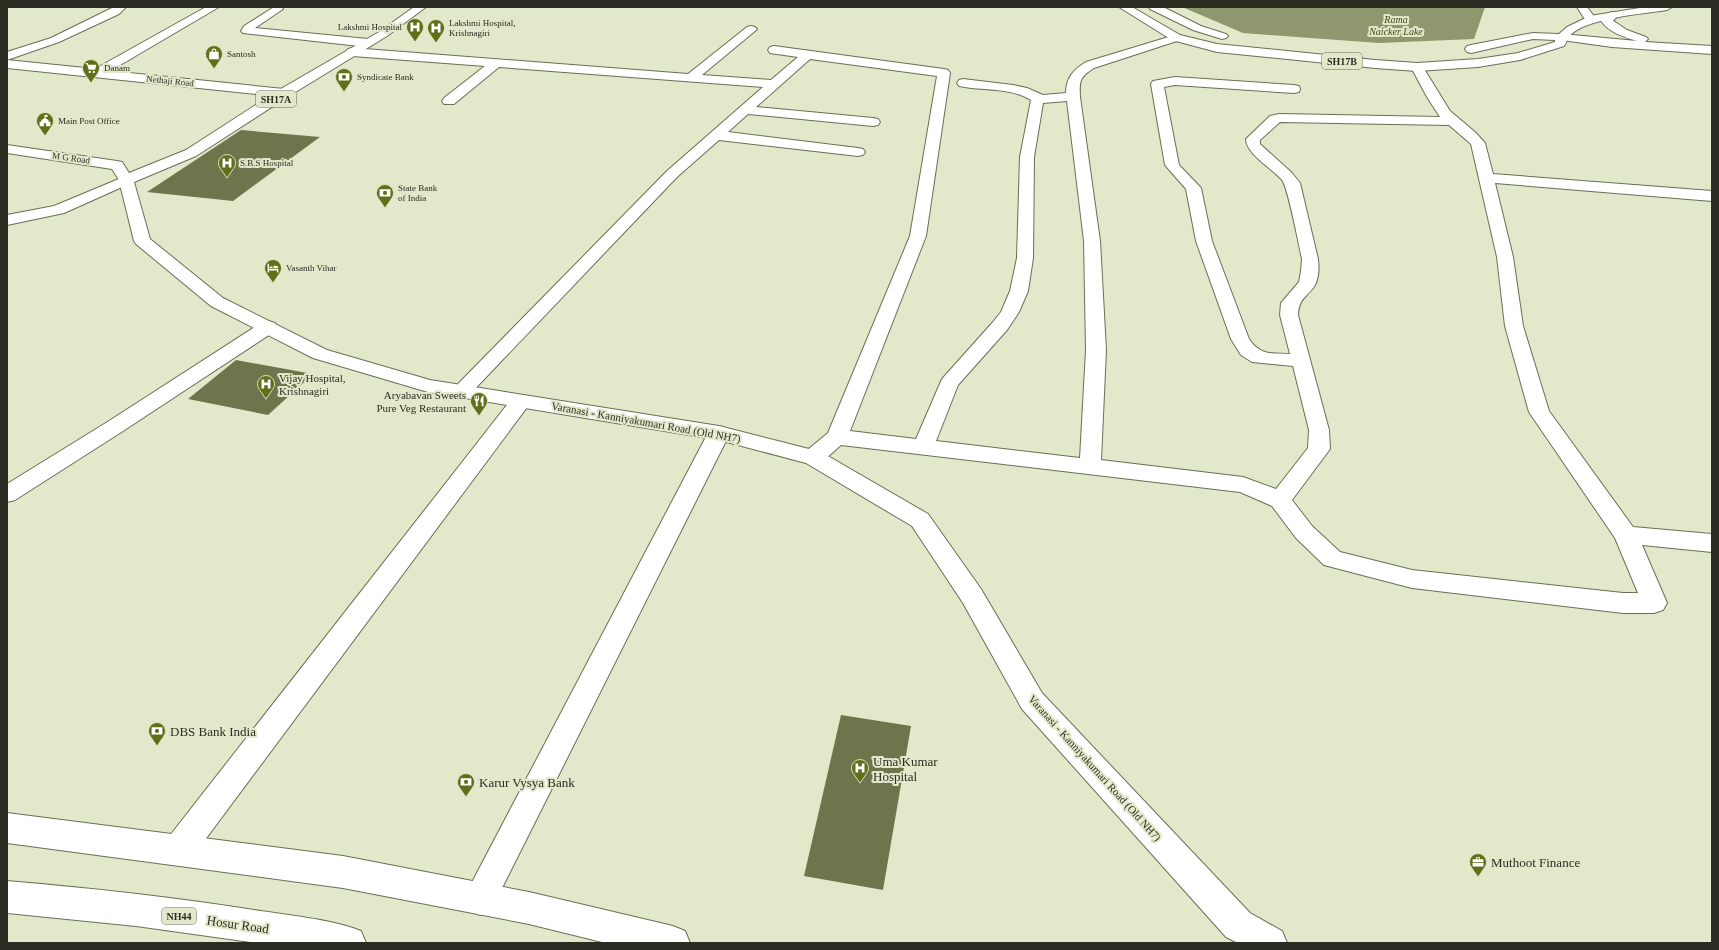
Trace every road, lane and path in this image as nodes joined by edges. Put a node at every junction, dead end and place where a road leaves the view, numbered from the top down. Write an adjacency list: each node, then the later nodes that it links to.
1 (121, 7): 22 (main road)
2 (214, 7): 26 (main road)
3 (421, 7): 14 (main road, SH17A)
4 (1124, 7): 13 (main road, SH17B)
5 (1154, 7): 21 (main road, SH17B)
6 (1582, 7): 10 (main road)
7 (1667, 7): 9 (main road, SH17B)
8 (278, 9): 14 (main road)
9 (1612, 15): 10 (main road, SH17B); 15 (main road)
10 (1590, 19): 12 (main road, SH17B)
11 (751, 29): 27 (main road)
12 (1562, 37): 15 (main road); 18 (main road); 25 (main road, SH17B)
13 (1176, 38): 25 (main road, SH17B); 32 (main road)
14 (368, 43): 19 (main road, SH17A)
15 (1664, 46): 17 (main road)
16 (774, 50): 20 (main road)
17 (1712, 50)
18 (1460, 51)
19 (352, 52): 23 (main road); 31 (main road, SH17A)
20 (807, 55): 29 (main road); 50 (main road)
21 (1410, 55)
22 (7, 56)
23 (496, 63): 27 (main road); 34 (main road)
24 (7, 64): 26 (main road, Nethaji Road)
25 (1417, 68): 36 (main road)
26 (98, 73): 31 (main road, Nethaji Road)
27 (692, 78): 29 (main road)
28 (963, 83): 33 (main road)
29 (773, 84): 35 (main road)
30 (1294, 89): 46 (main road)
31 (284, 93): 42 (main road, SH17A)
32 (1073, 97): 33 (main road); 53 (main road)
33 (1040, 99): 51 (main road)
34 (449, 101)
35 (744, 110): 37 (main road); 38 (main road)
36 (1448, 117): 41 (main road); 46 (main road)
37 (874, 122)
38 (715, 135): 40 (main road); 47 (main road)
39 (7, 149): 42 (main road, M G Road)
40 (858, 152)
41 (1487, 178): 43 (main road); 56 (main road)
42 (126, 180): 44 (main road); 45 (main road, Varanasi - Kanniyakumari Road (Old NH7))
43 (1712, 196)
44 (7, 220)
45 (268, 327): 47 (main road, Varanasi - Kanniyakumari Road (Old NH7)); 54 (main road)
46 (1302, 361): 55 (main road)
47 (462, 391): 48 (main road, Varanasi - Kanniyakumari Road (Old NH7))
48 (521, 401): 49 (main road, Varanasi - Kanniyakumari Road (Old NH7)); 59 (main road)
49 (720, 433): 52 (main road, Varanasi - Kanniyakumari Road (Old NH7)); 61 (main road)
50 (837, 437): 51 (main road); 52 (main road)
51 (923, 447): 53 (main road)
52 (813, 457): 64 (main road, Varanasi - Kanniyakumari Road (Old NH7))
53 (1090, 466): 55 (main road)
54 (7, 494)
55 (1280, 500): 56 (main road)
56 (1626, 535): 57 (main road)
57 (1712, 543)
58 (7, 828): 59 (main road)
59 (179, 849): 61 (main road)
60 (7, 896): 62 (main road, Hosur Road / NH44)
61 (480, 899): 63 (main road)
62 (349, 943)
63 (673, 943)
64 (1270, 943)

